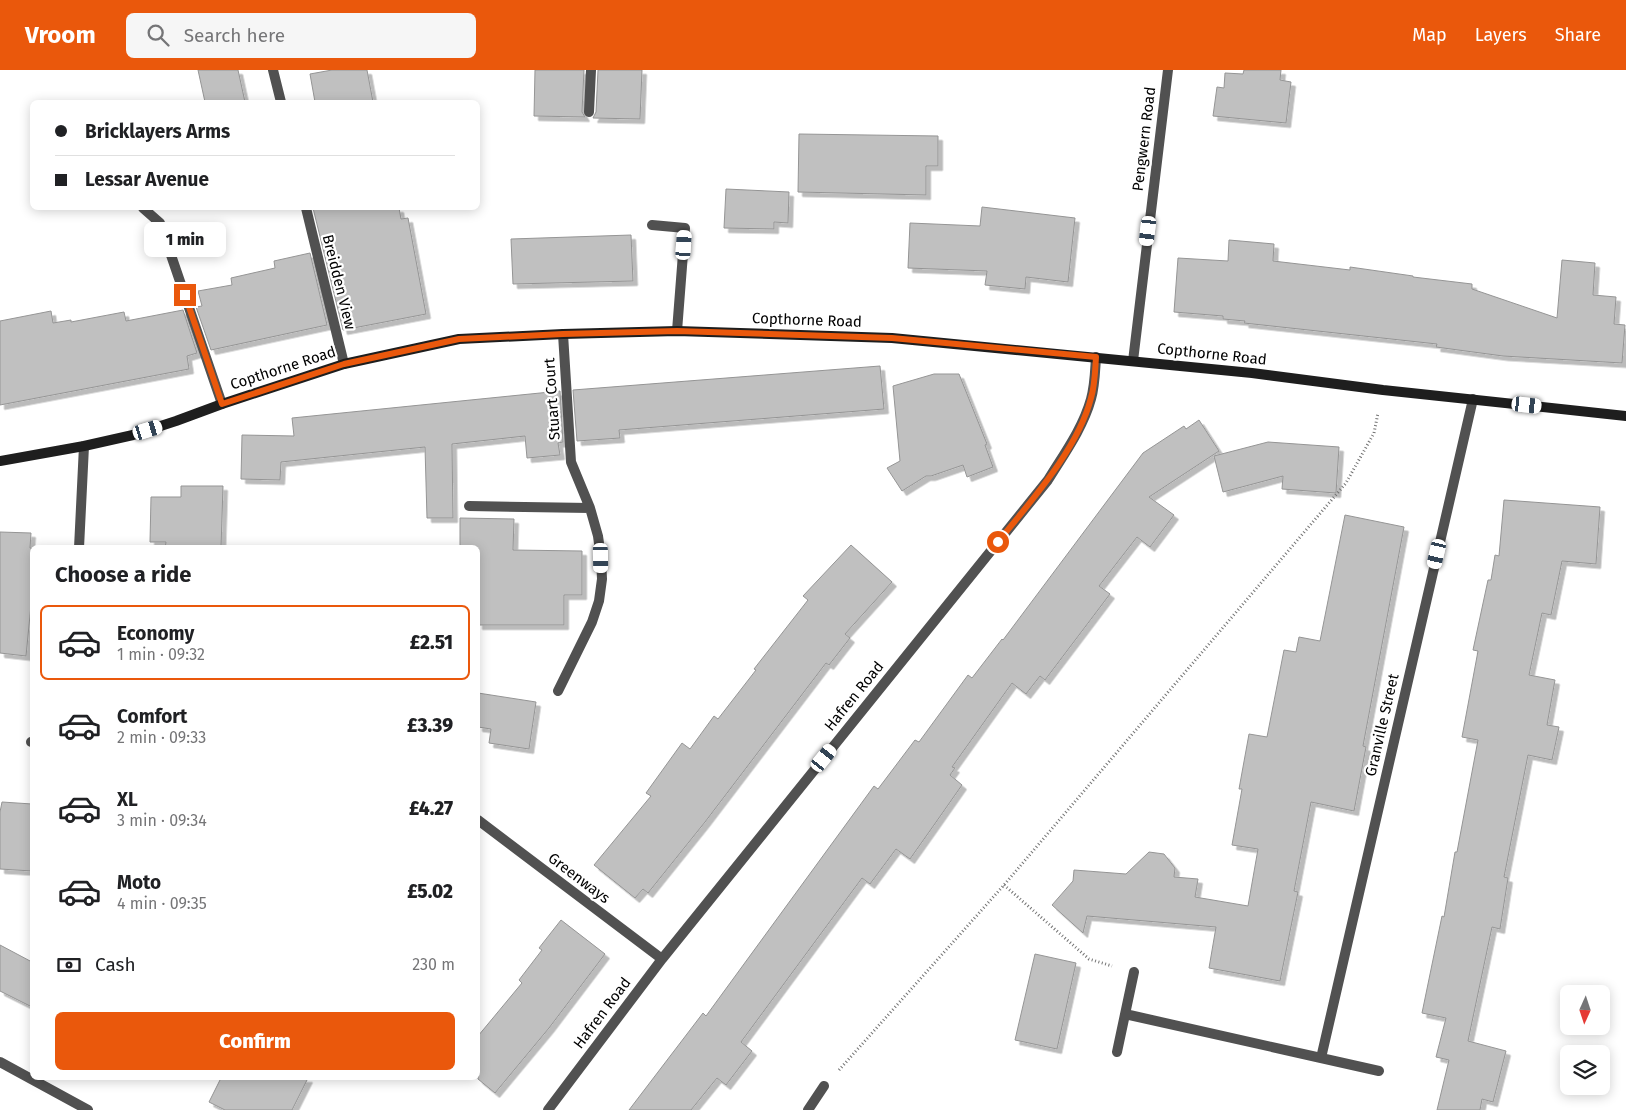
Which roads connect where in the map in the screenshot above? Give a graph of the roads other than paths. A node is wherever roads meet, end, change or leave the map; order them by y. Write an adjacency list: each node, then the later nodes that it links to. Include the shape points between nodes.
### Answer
1 (273, 70): 4 (street)
2 (591, 70): 5 (street)
3 (1168, 70): 12 (street, Pengwern Road)
4 (280, 100)
5 (589, 112)
6 (145, 210): 15 (street, via 160,223)
7 (306, 210): 13 (street, Breidden View)
8 (652, 225): 9 (street, via 685,228)
9 (677, 331): 10 (main road, Copthorne Road); 11 (main road, Copthorne Road, via 892,338)
10 (563, 334): 13 (main road, Copthorne Road, via 459,339); 20 (street, Stuart Court, via 571,462)
11 (1096, 357): 12 (main road, Copthorne Road); 24 (street, Hafren Road, via 1091,399 1077,434 1048,480)
12 (1133, 361): 14 (main road, Copthorne Road)
13 (344, 364): 15 (main road, Copthorne Road)
14 (1473, 399): 16 (main road, Copthorne Road); 28 (street, Granville Street)
15 (222, 404): 17 (main road, Copthorne Road, via 133,435)
16 (1626, 416)
17 (84, 446): 18 (main road, Copthorne Road); 21 (street)
18 (0, 461)
19 (470, 506): 20 (street)
20 (590, 508): 22 (street, Stuart Court, via 601,558 599,601)
21 (79, 545)
22 (558, 691)
23 (480, 822): 24 (street, Greenways)
24 (662, 959): 35 (street, Hafren Road)
25 (1134, 972): 26 (street)
26 (1125, 1014): 27 (street); 28 (street)
27 (1117, 1052)
28 (1321, 1058): 30 (street)
29 (0, 1062): 31 (street)
30 (1379, 1071)
31 (30, 1078)
32 (33, 1080): 34 (street)
33 (824, 1086): 36 (street)
34 (88, 1110)
35 (548, 1110)
36 (808, 1110)

